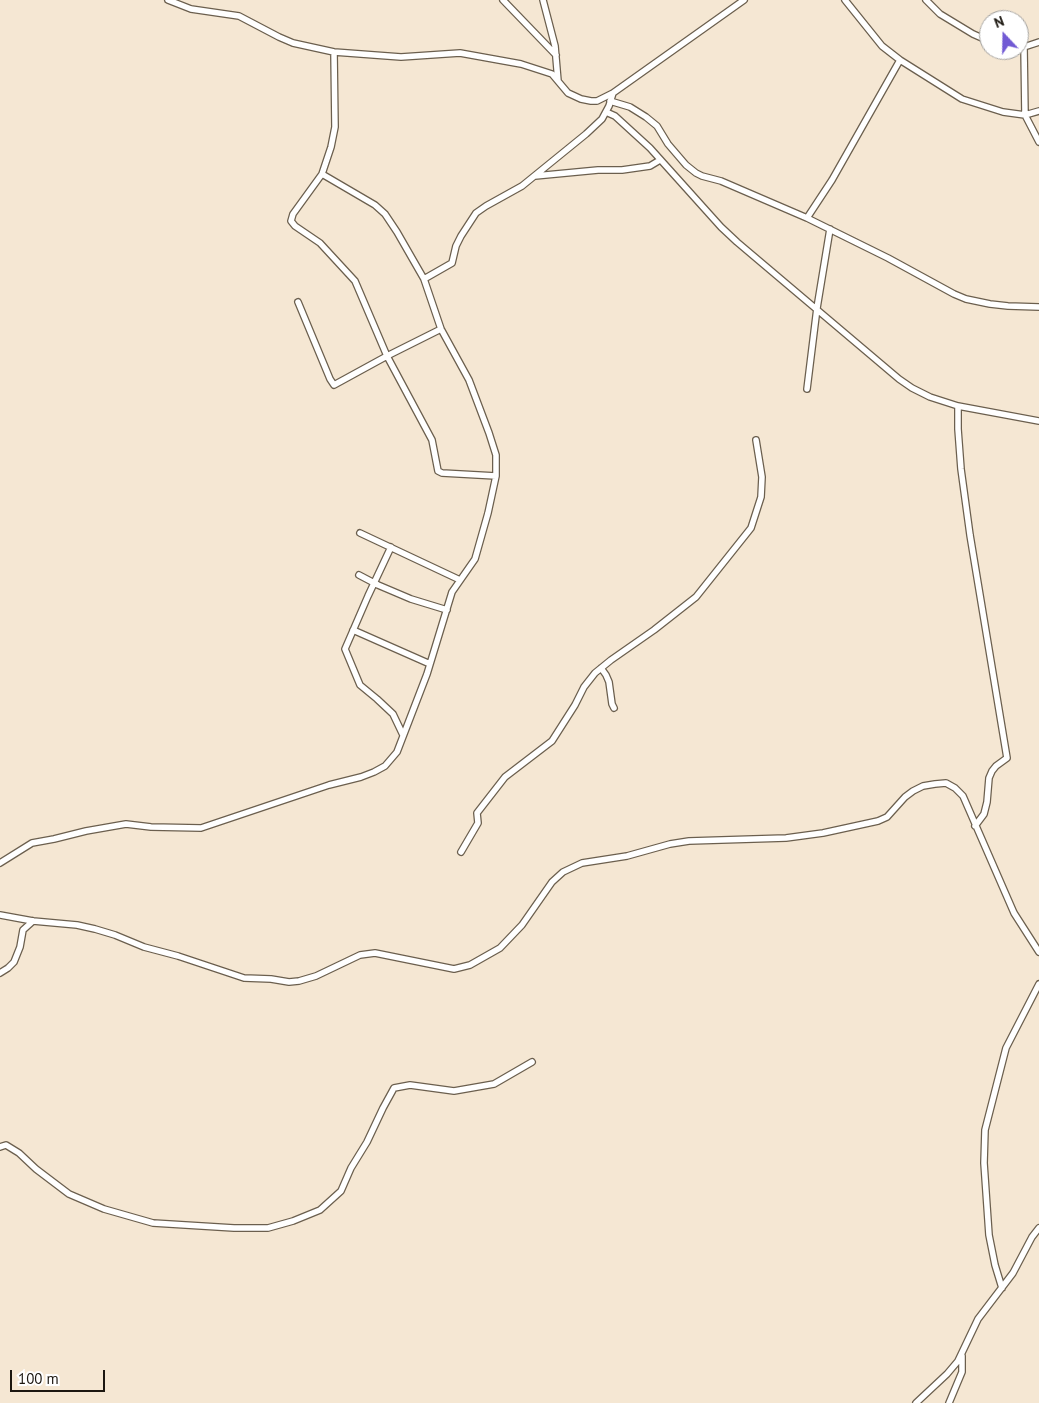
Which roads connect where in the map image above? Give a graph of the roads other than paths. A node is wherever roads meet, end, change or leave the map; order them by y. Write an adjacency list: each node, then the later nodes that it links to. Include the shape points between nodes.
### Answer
1 (168, 0): 8 (street, via 191,9 238,16 286,40)
2 (503, 0): 9 (street)
3 (543, 0): 9 (street)
4 (744, 0): 13 (street)
5 (845, 0): 10 (street, via 882,46)
6 (926, 0): 7 (street, via 940,14)
7 (979, 37)
8 (334, 52): 12 (street, via 401,57 474,54 546,71); 20 (street, via 335,127)
9 (556, 55): 12 (street)
10 (900, 60): 17 (street, via 962,99 1003,112); 22 (street)
11 (1022, 60): 17 (street)
12 (558, 82): 13 (street, via 572,96 591,101)
13 (613, 92): 14 (street)
14 (610, 101): 16 (street); 22 (street, via 630,107 657,126 668,144 696,173)
15 (1039, 110): 17 (street)
16 (606, 112): 19 (street, via 626,124); 21 (street, via 586,134)
17 (1025, 114): 18 (street)
18 (1039, 142)
19 (660, 160): 21 (street, via 650,166 622,170); 27 (street, via 721,227)
20 (322, 174): 24 (street, via 375,205 384,214); 29 (street, via 291,221 320,243 355,281)
21 (534, 176): 24 (street, via 476,213 456,246 452,263)
22 (807, 218): 23 (street)
23 (830, 229): 26 (street, via 966,299); 27 (street)
24 (424, 279): 28 (street)
25 (298, 302): 29 (street, via 334,385)
26 (1039, 307)
27 (817, 308): 30 (street); 31 (street, via 899,379 930,397)
28 (441, 329): 29 (street); 34 (street, via 469,380 489,432 496,455)
29 (387, 356): 34 (street, via 432,440 438,471)
30 (807, 389)
31 (958, 406): 32 (street); 46 (street, via 961,469 1007,758 992,771 984,814)
32 (1039, 421)
33 (756, 440): 43 (street, via 762,476 761,497 751,528 696,597)
34 (496, 476): 38 (street, via 476,558)
35 (360, 533): 36 (street)
36 (391, 547): 38 (street); 39 (street)
37 (359, 575): 39 (street)
38 (460, 580): 40 (street, via 452,592)
39 (374, 583): 40 (street); 41 (street)
40 (447, 610): 42 (street)
41 (353, 630): 42 (street); 45 (street, via 345,649 360,685 393,714)
42 (430, 664): 45 (street)
43 (601, 668): 44 (street, via 609,682); 47 (street, via 584,687 552,741 506,777 492,793 478,813 478,823)
44 (614, 708)
45 (404, 735): 48 (street, via 386,766 374,772 201,828 126,824 32,843)
46 (975, 826): 50 (street, via 963,796 946,783 934,784 913,791 887,817 864,824 786,838 689,841 582,863 552,882 522,925 500,948 470,966 454,969 375,953 360,955 300,981 244,978 95,929); 51 (street, via 1014,913)
47 (461, 852)
48 (0, 863)
49 (0, 915): 50 (street)
50 (33, 921): 52 (street, via 23,930 14,962)
51 (1039, 952)
52 (0, 973)
53 (1039, 984): 57 (street, via 1006,1048 985,1130 989,1235)
54 (532, 1062): 55 (street, via 494,1084 454,1091 410,1084 394,1088 341,1191 320,1210 268,1228 153,1223 104,1209 69,1194 19,1153 6,1145)
55 (0, 1147)
56 (1039, 1228): 57 (street)
57 (1002, 1288): 58 (street, via 978,1319)
58 (962, 1354): 59 (street, via 947,1374); 60 (street, via 962,1372)
59 (916, 1403)
60 (950, 1403)

